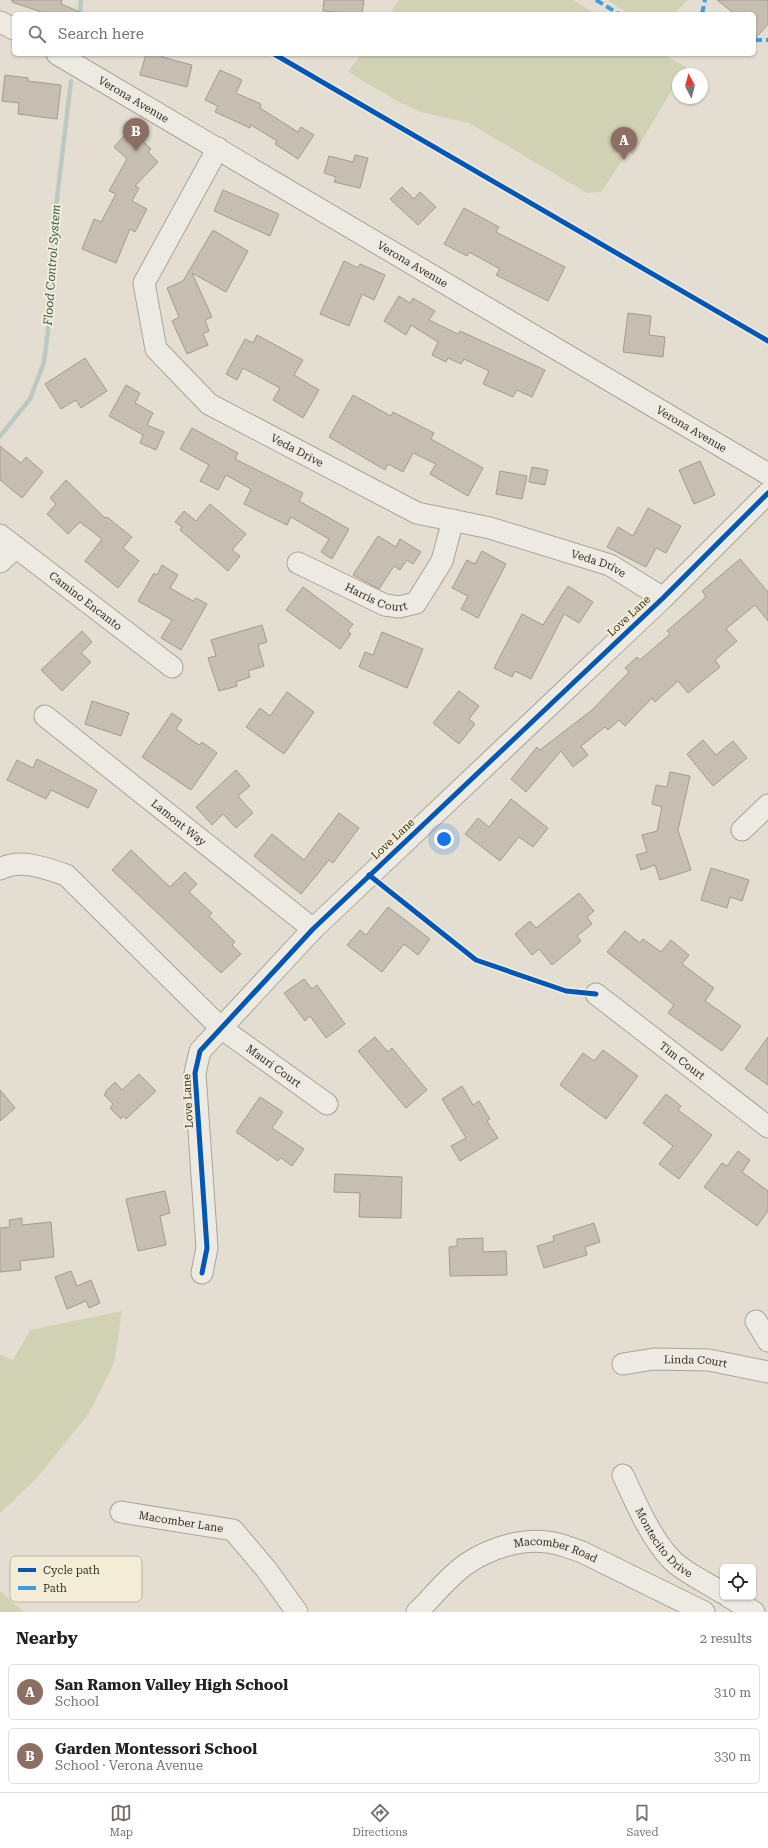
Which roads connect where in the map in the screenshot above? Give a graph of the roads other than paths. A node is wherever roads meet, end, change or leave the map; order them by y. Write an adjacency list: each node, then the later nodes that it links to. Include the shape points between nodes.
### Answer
1 (0, 22): 2 (street)
2 (12, 27)
3 (60, 56): 4 (street, Verona Avenue)
4 (218, 148): 5 (street, Verona Avenue); 7 (street, Veda Drive, via 144,284 156,349 209,404 417,513)
5 (768, 474)
6 (768, 493): 11 (street, Love Lane)
7 (453, 520): 10 (street, Harris Court, via 442,561 416,603 399,607 385,606); 11 (street, Veda Drive, via 490,528 610,565)
8 (8, 541): 9 (street); 12 (street, Camino Encanto)
9 (0, 562)
10 (298, 563)
11 (662, 598): 17 (street, Love Lane)
12 (172, 667)
13 (45, 716): 17 (street, Lamont Way)
14 (768, 805): 15 (street)
15 (742, 830)
16 (0, 869): 19 (street, via 7,865 38,865 66,875)
17 (313, 929): 19 (street, Love Lane)
18 (596, 994): 21 (street, Tim Court)
19 (221, 1028): 20 (street, Mauri Court); 22 (street, Love Lane, via 200,1051 195,1073 207,1248)
20 (327, 1104)
21 (768, 1127)
22 (202, 1273)
23 (756, 1321): 24 (street)
24 (768, 1341)
25 (623, 1364): 26 (street, Linda Court, via 654,1359 709,1360)
26 (768, 1372)
27 (623, 1475): 29 (street, Montecito Drive, via 638,1508 672,1561)
28 (121, 1512): 31 (street, Macomber Lane, via 233,1530 266,1569)
29 (720, 1591)
30 (734, 1600): 34 (street)
31 (297, 1612)
32 (417, 1612): 33 (street, Macomber Road, via 468,1563 499,1548 531,1541 563,1545 582,1552)
33 (704, 1612)
34 (754, 1612)

